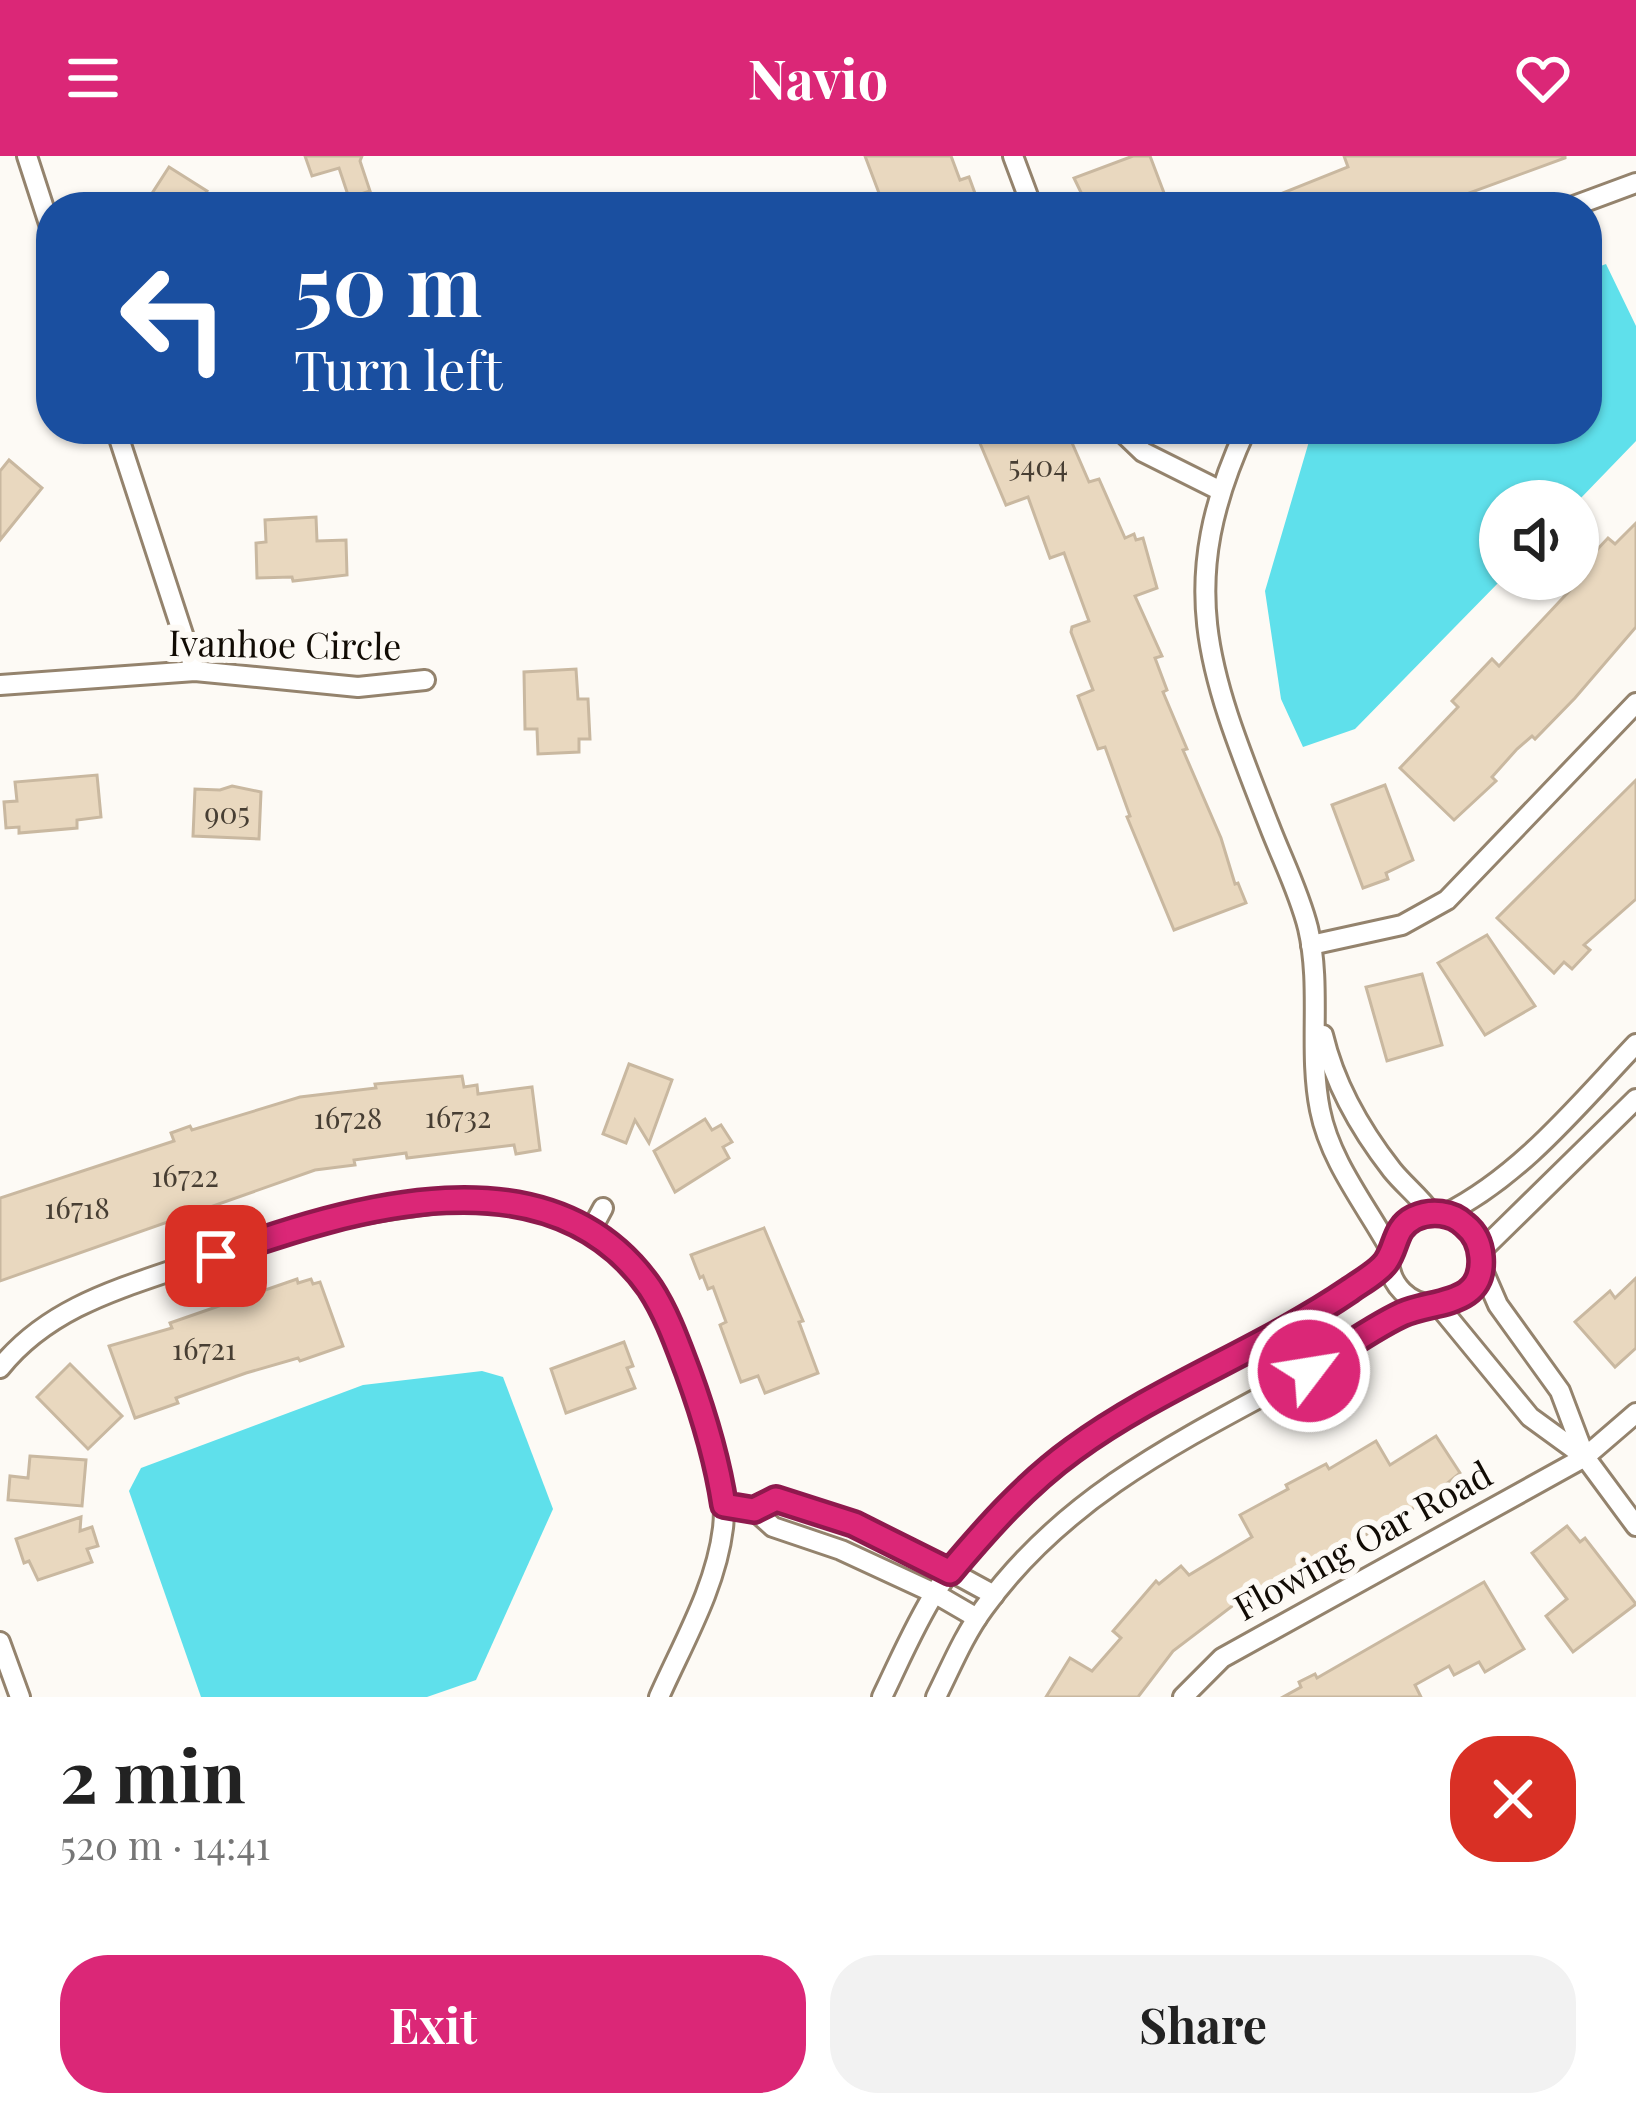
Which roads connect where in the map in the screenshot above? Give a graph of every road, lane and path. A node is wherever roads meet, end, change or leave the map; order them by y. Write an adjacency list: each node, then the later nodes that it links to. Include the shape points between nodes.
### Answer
1 (27, 156): 4 (street)
2 (1013, 156): 5 (street)
3 (1636, 183): 6 (street)
4 (39, 192)
5 (1026, 192)
6 (1602, 196)
7 (121, 444): 11 (street)
8 (1135, 444): 10 (street)
9 (1239, 444): 10 (street)
10 (1219, 490): 15 (street, via 1205,575 1209,647)
11 (195, 671): 12 (street, Ivanhoe Circle, via 358,687); 13 (street, Ivanhoe Circle)
12 (425, 680)
13 (0, 686)
14 (1636, 703): 15 (street, via 1447,900 1402,925)
15 (1311, 945): 16 (street)
16 (1316, 1007): 20 (street, via 1353,1114 1393,1172); 22 (street, via 1324,1128)
17 (1636, 1044): 20 (street, via 1539,1145 1478,1197)
18 (1636, 1099): 23 (street)
19 (603, 1208): 21 (street)
20 (1438, 1213): 22 (street, via 1405,1224); 23 (street, via 1468,1227)
21 (590, 1232): 25 (street, via 497,1200 334,1217 69,1309); 28 (street, via 631,1267 662,1310 709,1429)
22 (1389, 1254): 24 (street, via 1404,1293); 31 (street, via 1306,1317 1071,1451)
23 (1481, 1259): 24 (street, via 1471,1289); 27 (street, via 1498,1305 1560,1391)
24 (1432, 1305): 27 (street, via 1530,1417); 33 (street, via 1395,1318 1128,1471 1065,1519)
25 (0, 1368)
26 (1636, 1413): 27 (street, Flowing Oar Road)
27 (1585, 1457): 30 (street); 40 (street, Flowing Oar Road, via 1262,1633)
28 (724, 1505): 29 (street); 37 (street, via 710,1585)
29 (754, 1510): 31 (street, via 776,1499 814,1508); 32 (street, via 773,1527)
30 (1636, 1526)
31 (950, 1572): 32 (street); 33 (street)
32 (934, 1593): 34 (street); 38 (street)
33 (994, 1595): 34 (street)
34 (977, 1618): 39 (street)
35 (0, 1642): 36 (street)
36 (20, 1697)
37 (659, 1697)
38 (883, 1697)
39 (936, 1697)
40 (1183, 1697)

